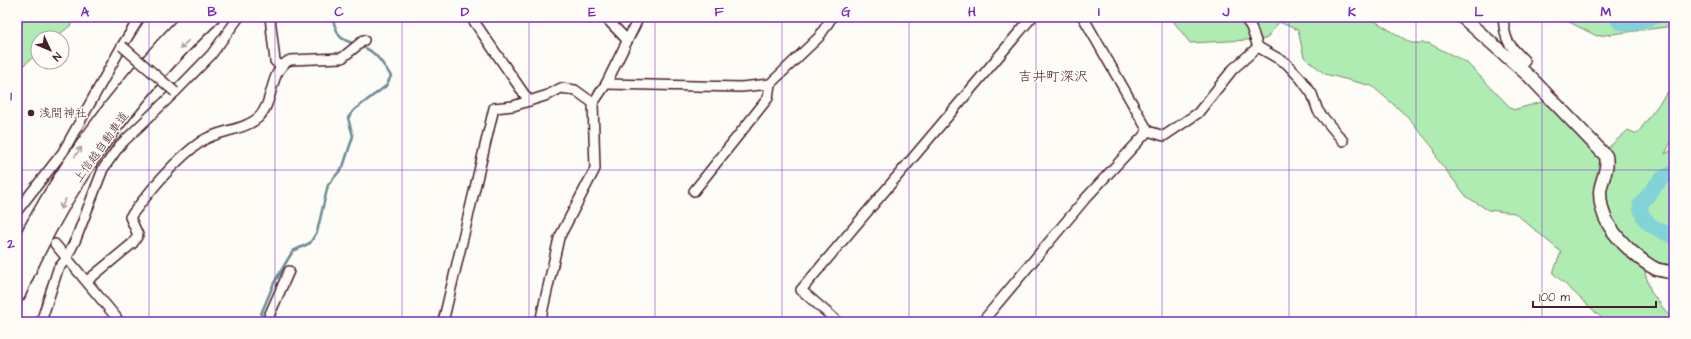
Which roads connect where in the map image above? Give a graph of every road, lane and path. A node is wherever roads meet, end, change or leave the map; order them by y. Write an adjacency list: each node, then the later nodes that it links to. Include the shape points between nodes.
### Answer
1 (140, 17): 17 (street)
2 (191, 17): 31 (highway, 上信越自動車道, one-way to 2, via 57,184 98,124 148,62)
3 (211, 17): 36 (highway, 上信越自動車道, one-way to 36, via 134,101 88,164 51,224)
4 (239, 17): 23 (street, via 211,54)
5 (270, 17): 19 (street, via 275,61)
6 (471, 17): 24 (street)
7 (605, 17): 16 (street)
8 (639, 17): 16 (street)
9 (832, 17): 22 (street, via 819,37)
10 (1032, 17): 42 (street, via 801,290)
11 (1083, 17): 26 (street)
12 (1244, 17): 18 (street, via 1251,27)
13 (1462, 17): 20 (street)
14 (1503, 17): 20 (street, via 1505,38 1525,61)
15 (364, 40): 19 (street, via 342,58 290,60)
16 (627, 40): 21 (street)
17 (122, 46): 23 (street, bridge); 29 (street, via 63,152)
18 (1258, 47): 26 (street, via 1233,69 1198,113 1164,136); 27 (street, via 1286,63 1301,79 1312,94 1318,111)
19 (281, 67): 35 (street, via 265,109 258,118 202,141 166,172 130,217 138,235 133,243)
20 (1519, 68): 34 (street, via 1606,156 1608,163 1600,191 1602,211 1608,227 1642,261 1657,269)
21 (606, 84): 22 (street, via 741,87); 25 (street)
22 (770, 84): 28 (street, via 768,98)
23 (175, 92): 32 (street, via 120,145 103,169)
24 (529, 101): 25 (street, via 561,88 575,90); 40 (street, via 494,108)
25 (593, 103): 41 (street, via 595,169 559,238)
26 (1148, 131): 43 (street, via 1085,199)
27 (1343, 141)
28 (694, 191)
29 (17, 211)
30 (55, 244): 32 (street)
31 (17, 259)
32 (66, 259): 35 (street); 37 (street, via 58,269)
33 (289, 271): 39 (street, via 269,316)
34 (1674, 273)
35 (87, 281): 38 (street)
36 (17, 294)
37 (41, 322)
38 (119, 322)
39 (270, 322)
40 (443, 322)
41 (540, 322)
42 (838, 322)
43 (982, 322)

